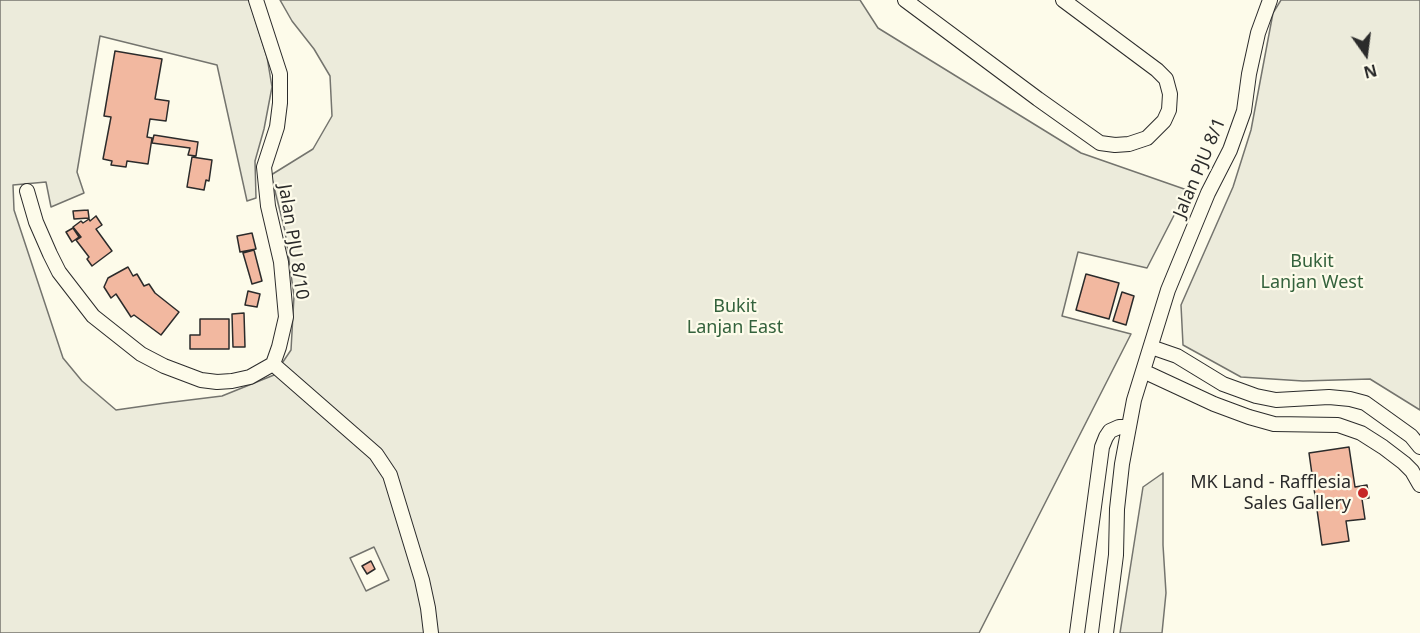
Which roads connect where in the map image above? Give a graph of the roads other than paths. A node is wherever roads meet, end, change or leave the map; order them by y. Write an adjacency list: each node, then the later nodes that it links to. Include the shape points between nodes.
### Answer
1 (256, 0): 7 (street, Jalan PJU 8/10, via 280,74 277,127 264,167 281,262 285,317)
2 (905, 0): 3 (street, via 1100,143 1130,144 1147,138 1169,110 1166,79)
3 (1063, 0)
4 (1269, 0): 6 (street, Jalan PJU 8/1, via 1258,33 1244,111 1168,290)
5 (27, 191): 7 (street, via 36,222 59,272 93,316 141,354 201,380 217,382 250,377)
6 (1151, 347): 8 (street, Jalan PJU 8/1); 10 (street, via 1177,356 1222,384 1256,396 1276,400 1329,397 1365,403)
7 (273, 364): 12 (street, via 376,454 390,475 420,573)
8 (1143, 371): 9 (street, Jalan PJU 8/1); 11 (street, via 1249,417 1274,424 1338,425 1361,434 1404,463)
9 (1129, 427): 13 (street, via 1119,426 1110,431 1102,447); 14 (street, Jalan PJU 8/1)
10 (1420, 447)
11 (1420, 485)
12 (431, 633)
13 (1077, 633)
14 (1106, 633)

